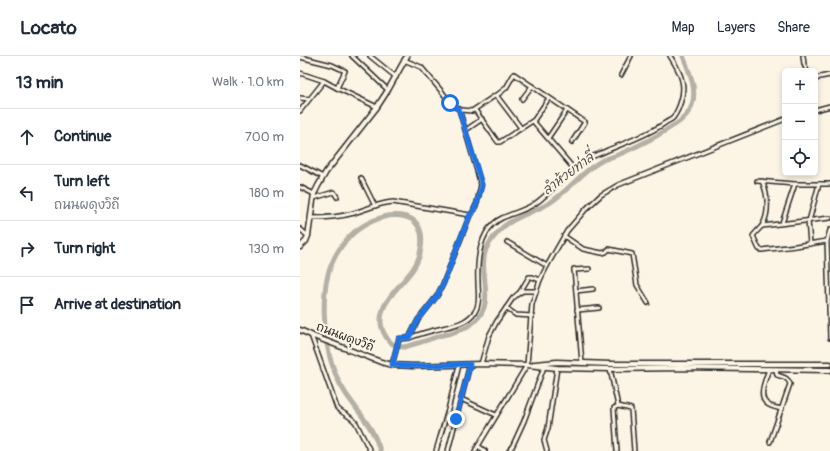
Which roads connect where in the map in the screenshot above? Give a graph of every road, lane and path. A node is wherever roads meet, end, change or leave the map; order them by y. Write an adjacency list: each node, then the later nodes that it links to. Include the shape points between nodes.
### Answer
1 (352, 56): 18 (street)
2 (370, 56): 13 (street)
3 (407, 56): 8 (main road)
4 (631, 56): 11 (street)
5 (670, 56): 39 (street, via 678,70 683,93 672,118 657,129 589,158)
6 (803, 56): 9 (street)
7 (300, 57): 17 (street, via 345,71)
8 (404, 60): 13 (main road); 26 (street, via 421,67 452,106)
9 (806, 68)
10 (300, 74): 15 (street)
11 (621, 75)
12 (830, 75): 14 (street)
13 (396, 77): 18 (main road)
14 (818, 78)
15 (324, 80): 17 (street); 22 (street)
16 (532, 86): 19 (street, via 514,74 506,88); 21 (street); 23 (street)
17 (337, 88): 25 (street)
18 (388, 90): 25 (main road)
19 (496, 96): 28 (street); 34 (street)
20 (300, 98): 22 (street)
21 (549, 98): 29 (street); 33 (street)
22 (309, 99): 30 (street)
23 (522, 100)
24 (830, 106): 27 (street)
25 (377, 107): 40 (main road)
26 (459, 109): 28 (street); 35 (street)
27 (818, 109)
28 (475, 110): 31 (street)
29 (567, 110): 36 (street); 37 (street, via 585,122)
30 (300, 112)
31 (482, 119): 34 (street, via 498,142); 35 (street)
32 (782, 120): 60 (street, via 610,189 586,209)
33 (533, 121): 34 (street); 36 (street)
34 (521, 128)
35 (466, 130): 51 (street, via 482,185 477,203)
36 (548, 138): 39 (street)
37 (572, 142)
38 (300, 165): 40 (street)
39 (574, 169): 81 (street, via 535,204 500,218 487,232 479,257 479,298 474,314 454,325)
40 (323, 177): 48 (main road)
41 (361, 178): 50 (street)
42 (757, 181): 43 (street)
43 (762, 181): 44 (street); 56 (street, via 768,208)
44 (795, 184): 45 (street); 55 (street)
45 (819, 184): 46 (street); 54 (street)
46 (830, 184)
47 (300, 187): 48 (street)
48 (314, 196): 49 (street, via 334,192); 52 (main road)
49 (337, 197)
50 (376, 206): 51 (street, via 393,202); 52 (street, via 341,216)
51 (470, 214): 81 (street, via 443,284)
52 (310, 218): 59 (main road)
53 (830, 218): 54 (street)
54 (808, 221): 55 (street); 63 (street)
55 (782, 223): 56 (street)
56 (762, 226): 63 (street, via 753,236 761,250)
57 (300, 229): 59 (street)
58 (830, 230): 61 (street)
59 (308, 236): 64 (main road)
60 (564, 236): 65 (street); 72 (street, via 583,249 602,253 609,249 632,254 637,285)
61 (827, 240): 63 (street); 73 (street)
62 (507, 242): 65 (street)
63 (810, 244)
64 (300, 247)
65 (547, 266): 67 (street)
66 (590, 269): 70 (street, via 574,270)
67 (540, 280): 69 (street); 71 (street, via 529,277)
68 (593, 289): 70 (street)
69 (536, 291): 71 (street); 77 (street)
70 (576, 291): 76 (street)
71 (519, 292): 74 (street)
72 (648, 303)
73 (830, 304): 78 (street)
74 (506, 308): 77 (street, via 516,315); 86 (street, via 489,336)
75 (599, 308): 76 (street)
76 (577, 310): 84 (street)
77 (532, 316): 89 (street)
78 (830, 324): 82 (street)
79 (300, 330): 80 (main road, ถนนผดุงวิถี)
80 (312, 336): 83 (main road, ถนนผดุงวิถี); 102 (street, via 337,408 353,419)
81 (409, 338): 83 (street, via 399,338)
82 (830, 338)
83 (392, 363): 88 (main road, ถนนผดุงวิถี, via 414,366)
84 (582, 363): 87 (main road); 89 (main road)
85 (470, 364): 86 (main road, ถนนผดุงวิถี); 88 (main road, ถนนผดุงวิถี); 96 (street)
86 (482, 364): 89 (main road, ถนนผดุงวิถี)
87 (830, 364)
88 (458, 365): 103 (street)
89 (527, 365): 90 (main road); 99 (street)
90 (544, 367): 91 (main road); 107 (street, via 524,421)
91 (557, 368): 92 (main road); 108 (street, via 544,440)
92 (610, 369): 93 (main road); 97 (street)
93 (769, 369): 94 (main road); 98 (street, via 763,397 766,404)
94 (776, 369): 95 (main road); 98 (street, via 777,374 789,382)
95 (830, 370)
96 (461, 399): 99 (street); 104 (street)
97 (618, 406): 109 (street, via 614,408); 110 (street, via 631,409)
98 (782, 409): 100 (street)
99 (496, 415): 101 (street)
100 (770, 442)
101 (478, 446): 105 (street); 106 (street)
102 (370, 451)
103 (436, 451)
104 (448, 451)
105 (475, 451)
106 (485, 451)
107 (509, 451)
108 (547, 451)
109 (617, 451)
110 (634, 451)

